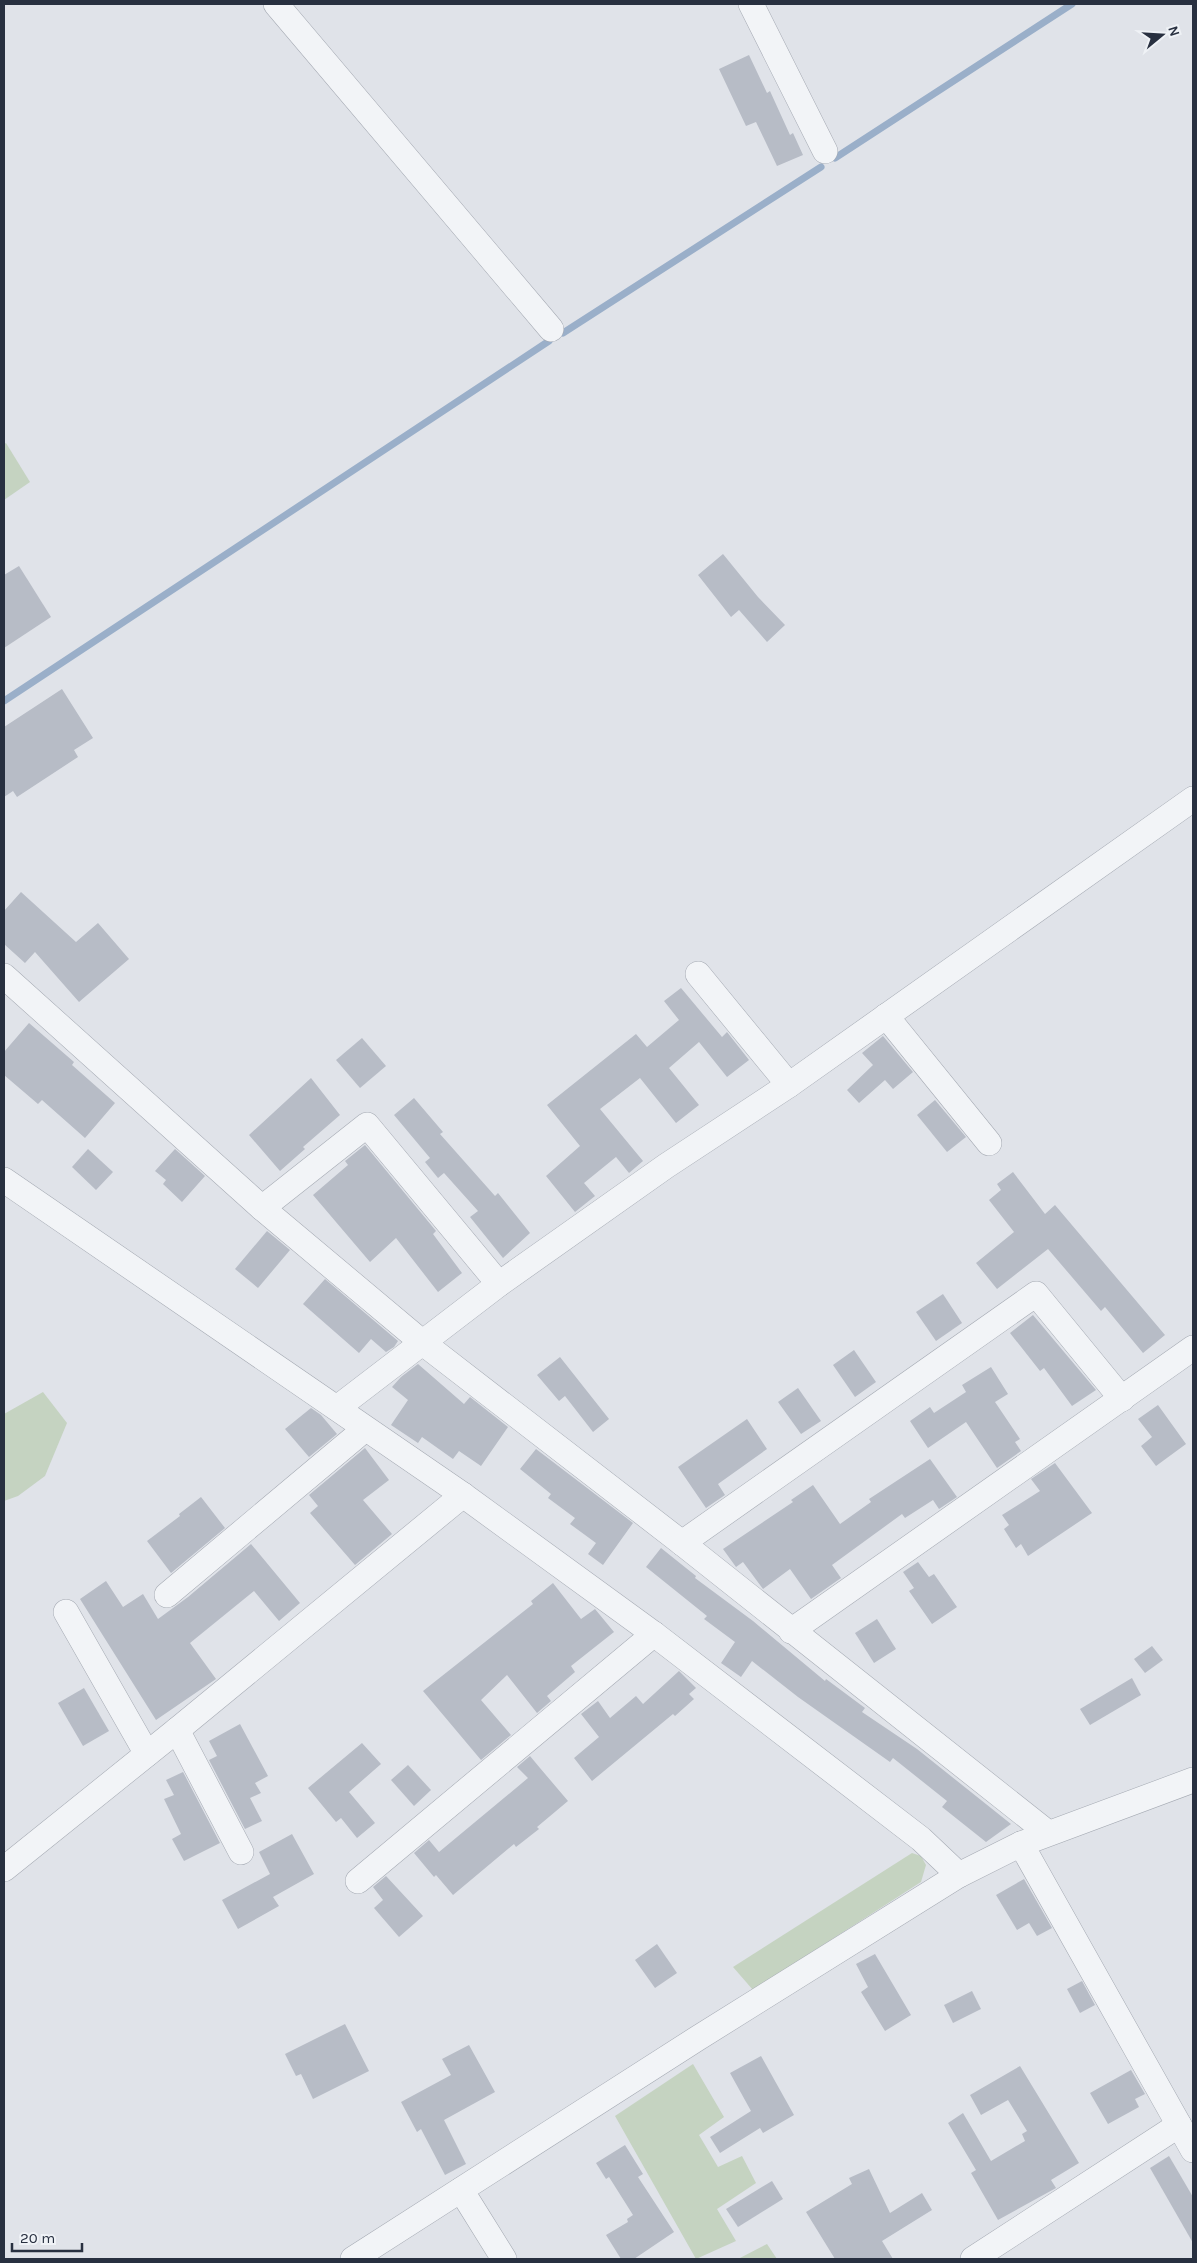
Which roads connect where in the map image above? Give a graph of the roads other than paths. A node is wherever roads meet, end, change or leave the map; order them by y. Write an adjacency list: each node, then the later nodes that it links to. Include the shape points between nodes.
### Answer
1 (276, 4): 4 (street)
2 (751, 4): 3 (street)
3 (825, 151)
4 (550, 329)
5 (1193, 799): 8 (street)
6 (698, 974): 9 (street)
7 (4, 976): 12 (street)
8 (886, 1016): 9 (street); 10 (street)
9 (789, 1085): 13 (street, via 666,1166)
10 (989, 1143)
11 (4, 1180): 17 (street)
12 (262, 1208): 13 (street, via 367,1125); 14 (street)
13 (499, 1284): 14 (street)
14 (423, 1343): 17 (street); 20 (street)
15 (1193, 1348): 16 (street)
16 (1122, 1399): 20 (street, via 1036,1294); 23 (street)
17 (337, 1408): 18 (street)
18 (365, 1429): 19 (street); 21 (street)
19 (463, 1495): 24 (street); 25 (street)
20 (682, 1543): 23 (street)
21 (167, 1594)
22 (66, 1612): 26 (street)
23 (791, 1631): 28 (street)
24 (654, 1634): 32 (street, via 921,1839); 33 (street)
25 (177, 1730): 26 (street); 30 (street)
26 (147, 1754): 31 (street)
27 (1193, 1780): 28 (street)
28 (1048, 1834): 29 (street)
29 (1021, 1844): 32 (street); 34 (street)
30 (241, 1852)
31 (4, 1869)
32 (959, 1875): 36 (street)
33 (358, 1881)
34 (1179, 2126): 35 (street); 39 (street)
35 (1193, 2150)
36 (461, 2190): 37 (street); 38 (street)
37 (353, 2259)
38 (504, 2259)
39 (972, 2259)

